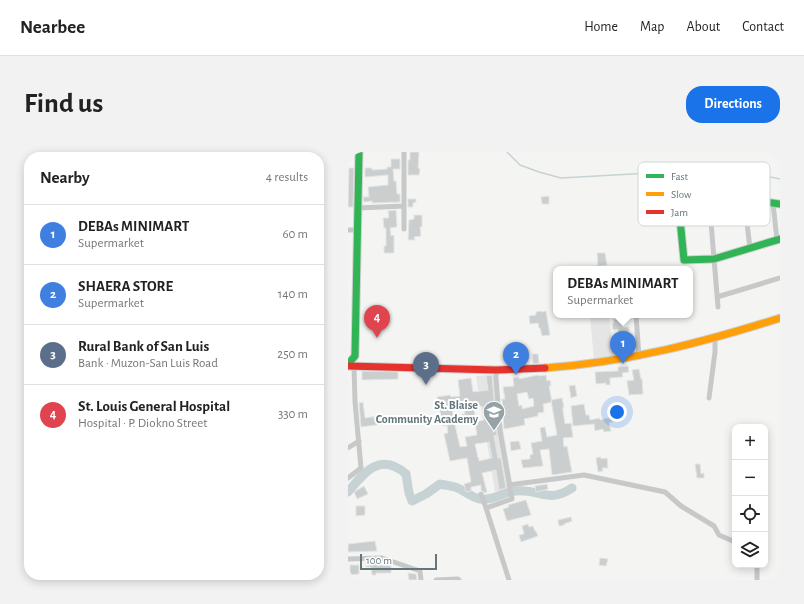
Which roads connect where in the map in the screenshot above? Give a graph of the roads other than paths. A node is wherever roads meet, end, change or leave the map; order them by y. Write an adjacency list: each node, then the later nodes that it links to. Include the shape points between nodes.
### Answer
1 (359, 152): 5 (main road)
2 (404, 152): 4 (street)
3 (777, 204): 12 (street)
4 (404, 206): 5 (street); 9 (street)
5 (358, 208): 11 (main road)
6 (681, 226): 14 (main road, via 684,260)
7 (711, 226): 14 (street)
8 (747, 226): 13 (street)
9 (404, 229)
10 (348, 230): 11 (street)
11 (358, 230): 21 (main road)
12 (778, 239): 13 (main road)
13 (750, 248): 14 (main road)
14 (714, 259): 16 (street)
15 (780, 278): 16 (street)
16 (717, 297): 17 (street)
17 (718, 307)
18 (636, 318): 22 (street)
19 (780, 318): 20 (main road)
20 (715, 339): 22 (main road); 26 (street)
21 (355, 356): 23 (main road); 24 (main road)
22 (639, 357): 25 (main road, via 561,367)
23 (350, 365): 24 (main road); 27 (street)
24 (362, 366): 25 (main road)
25 (496, 370): 30 (street, via 500,431)
26 (709, 398)
27 (359, 441): 28 (street); 29 (street, via 361,468)
28 (348, 448)
29 (348, 478)
30 (510, 487): 32 (street, via 510,500); 33 (street, via 584,475 665,492 681,506 714,526 720,535)
31 (481, 494): 32 (street)
32 (486, 508): 39 (street)
33 (732, 541)
34 (348, 559): 36 (street, via 382,558 420,571)
35 (757, 568): 40 (street)
36 (421, 580)
37 (436, 580): 38 (street)
38 (459, 580)
39 (509, 580)
40 (757, 580)

